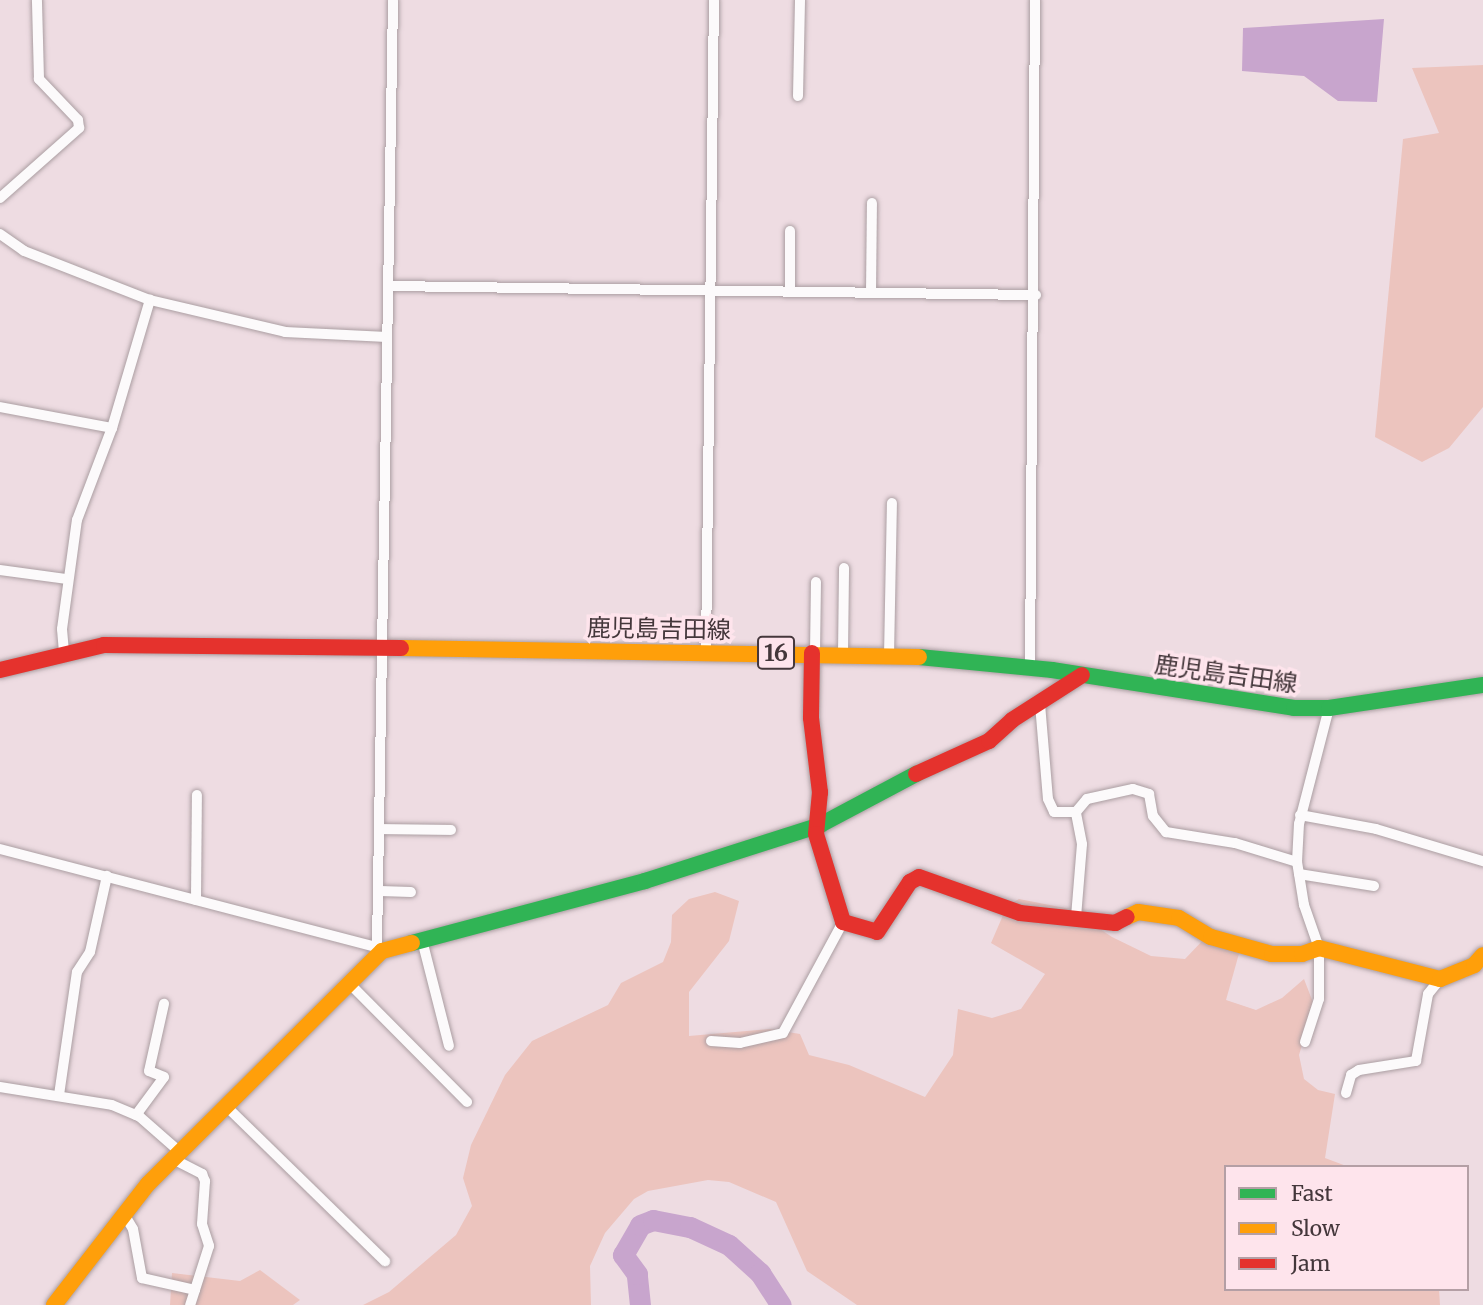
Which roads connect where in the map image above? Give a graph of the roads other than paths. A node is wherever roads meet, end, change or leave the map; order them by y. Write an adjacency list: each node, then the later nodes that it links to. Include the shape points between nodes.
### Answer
1 (37, 0): 7 (street, via 39,79 78,120 79,128)
2 (393, 0): 11 (street)
3 (714, 0): 12 (street)
4 (800, 0): 6 (street)
5 (1035, 0): 15 (street)
6 (798, 96)
7 (0, 198)
8 (872, 202): 14 (street)
9 (790, 231): 13 (street)
10 (1, 237): 16 (street, via 24,251)
11 (389, 286): 12 (street); 17 (street)
12 (710, 291): 13 (street); 27 (street)
13 (790, 292): 14 (street)
14 (871, 293): 15 (street)
15 (1036, 295): 31 (street)
16 (150, 300): 17 (street, via 285,332); 19 (street)
17 (387, 337): 25 (street)
18 (0, 407): 19 (street)
19 (112, 428): 23 (street, via 78,520)
20 (892, 503): 30 (street)
21 (844, 568): 29 (street)
22 (0, 570): 23 (street)
23 (67, 579): 26 (street)
24 (816, 582): 28 (street)
25 (384, 648): 26 (street, 鹿児島吉田線 / 16, via 132,643); 27 (street, 鹿児島吉田線 / 16); 41 (street)
26 (64, 652): 32 (street, 鹿児島吉田線 / 16)
27 (706, 652): 28 (street, 鹿児島吉田線 / 16)
28 (814, 653): 29 (street, 鹿児島吉田線 / 16); 40 (street, via 811,718)
29 (843, 654): 30 (street, 鹿児島吉田線 / 16)
30 (889, 656): 31 (street, 鹿児島吉田線 / 16)
31 (1030, 667): 33 (street, 鹿児島吉田線 / 16)
32 (0, 670)
33 (1082, 675): 35 (street); 36 (street, 鹿児島吉田線 / 16, via 1265,705)
34 (1483, 685): 36 (street, 鹿児島吉田線 / 16)
35 (1040, 704): 38 (street, via 1048,799 1054,812); 40 (street, via 989,741 896,783)
36 (1329, 708): 39 (street)
37 (197, 795): 51 (street)
38 (1076, 812): 45 (street, via 1087,799 1133,789 1149,794 1153,816 1167,832 1235,843); 52 (street, via 1083,844)
39 (1300, 815): 44 (street, via 1376,829); 45 (street)
40 (820, 825): 53 (street, via 816,835); 54 (street, via 645,881)
41 (381, 829): 42 (street); 49 (street)
42 (451, 830)
43 (0, 849): 47 (street)
44 (1483, 861)
45 (1297, 862): 46 (street)
46 (1299, 874): 48 (street); 56 (street)
47 (107, 876): 51 (street); 66 (street, via 90,953 77,972)
48 (1374, 886)
49 (380, 891): 50 (street); 55 (street)
50 (411, 892)
51 (196, 900): 55 (street)
52 (1076, 917): 53 (street, via 1020,913 919,877 910,882 877,932); 56 (street, via 1115,923 1138,912 1179,918 1211,937 1272,954)
53 (843, 922): 61 (street, via 783,1033 740,1043)
54 (422, 940): 55 (street); 63 (street)
55 (379, 948): 59 (street)
56 (1319, 948): 58 (street); 62 (street, via 1319,999)
57 (1483, 955): 58 (street, via 1474,965)
58 (1440, 979): 65 (street, via 1428,993 1416,1061 1359,1070 1351,1075)
59 (348, 982): 67 (street); 68 (street)
60 (164, 1004): 69 (street, via 149,1071 164,1077)
61 (711, 1041)
62 (1305, 1042)
63 (449, 1046)
64 (0, 1087): 66 (street)
65 (1346, 1093)
66 (59, 1095): 69 (street, via 112,1104)
67 (467, 1102)
68 (227, 1107): 70 (street); 72 (street)
69 (136, 1115): 70 (street)
70 (176, 1156): 71 (street); 73 (street, via 205,1181 202,1224 209,1246)
71 (124, 1214): 73 (street, via 133,1229 142,1278); 74 (street)
72 (385, 1261)
73 (195, 1290): 75 (street)
74 (54, 1305)
75 (190, 1305)

